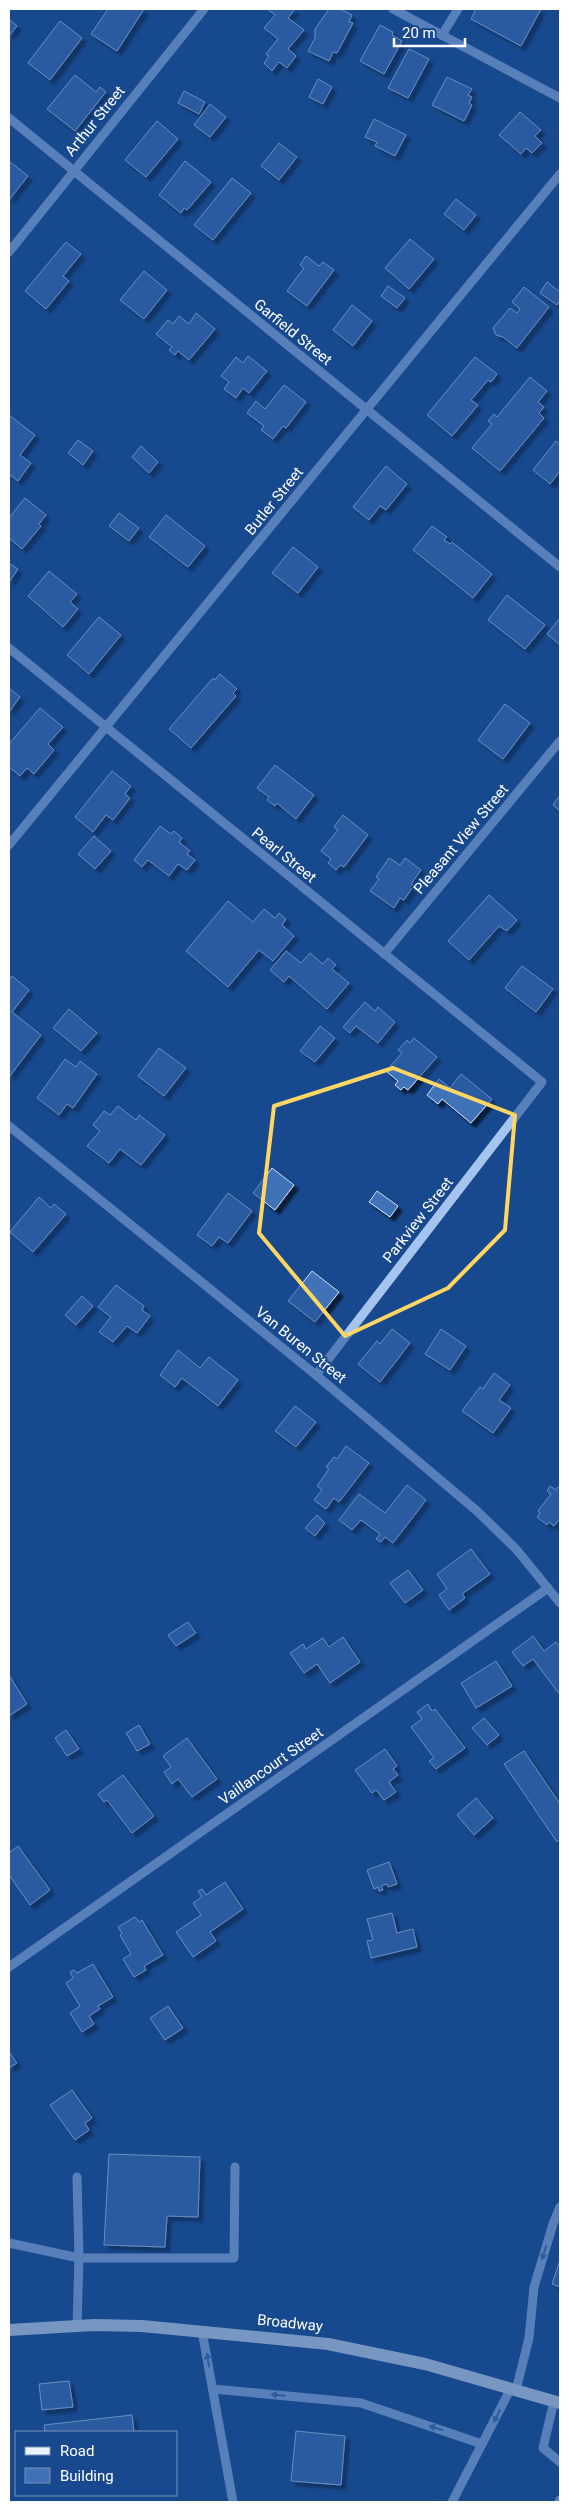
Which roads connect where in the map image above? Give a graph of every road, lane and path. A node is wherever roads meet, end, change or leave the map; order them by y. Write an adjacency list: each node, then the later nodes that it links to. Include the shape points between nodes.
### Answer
1 (204, 9): 7 (street, Arthur Street)
2 (393, 9): 4 (street)
3 (458, 9): 4 (street)
4 (442, 35): 5 (street)
5 (560, 98)
6 (9, 118): 7 (street, Garfield Street)
7 (73, 171): 9 (street, Arthur Street); 10 (street, Garfield Street)
8 (560, 174): 10 (street, Butler Street)
9 (9, 252)
10 (367, 409): 11 (street, Garfield Street); 13 (street, Butler Street)
11 (560, 566)
12 (9, 648): 13 (street, Pearl Street)
13 (106, 727): 15 (street, Butler Street); 16 (street, Pearl Street)
14 (560, 741): 16 (street, Pleasant View Street)
15 (9, 845)
16 (384, 954): 17 (street, Pearl Street)
17 (542, 1082): 19 (street, Parkview Street)
18 (9, 1126): 19 (street, Van Buren Street)
19 (316, 1375): 20 (street, Van Buren Street, via 477,1511 516,1549)
20 (548, 1588): 21 (street, Van Buren Street); 22 (street, Vaillancourt Street)
21 (560, 1603)
22 (9, 1967)
23 (235, 2167): 27 (street, via 234,2258)
24 (77, 2177): 27 (street)
25 (560, 2207): 32 (street, one-way to 32, via 534,2287 529,2338)
26 (9, 2243): 27 (street)
27 (78, 2258): 28 (street)
28 (77, 2326): 29 (main road, Broadway); 30 (main road, Broadway, via 142,2326)
29 (9, 2330)
30 (202, 2331): 31 (street, one-way to 30); 32 (main road, Broadway, via 328,2344 372,2352)
31 (213, 2389): 34 (street, one-way to 31, via 361,2404); 36 (street)
32 (513, 2389): 33 (main road, Broadway); 34 (street, one-way to 34)
33 (557, 2402): 35 (street, via 543,2448)
34 (482, 2444): 37 (street)
35 (560, 2462)
36 (233, 2502)
37 (452, 2502)

